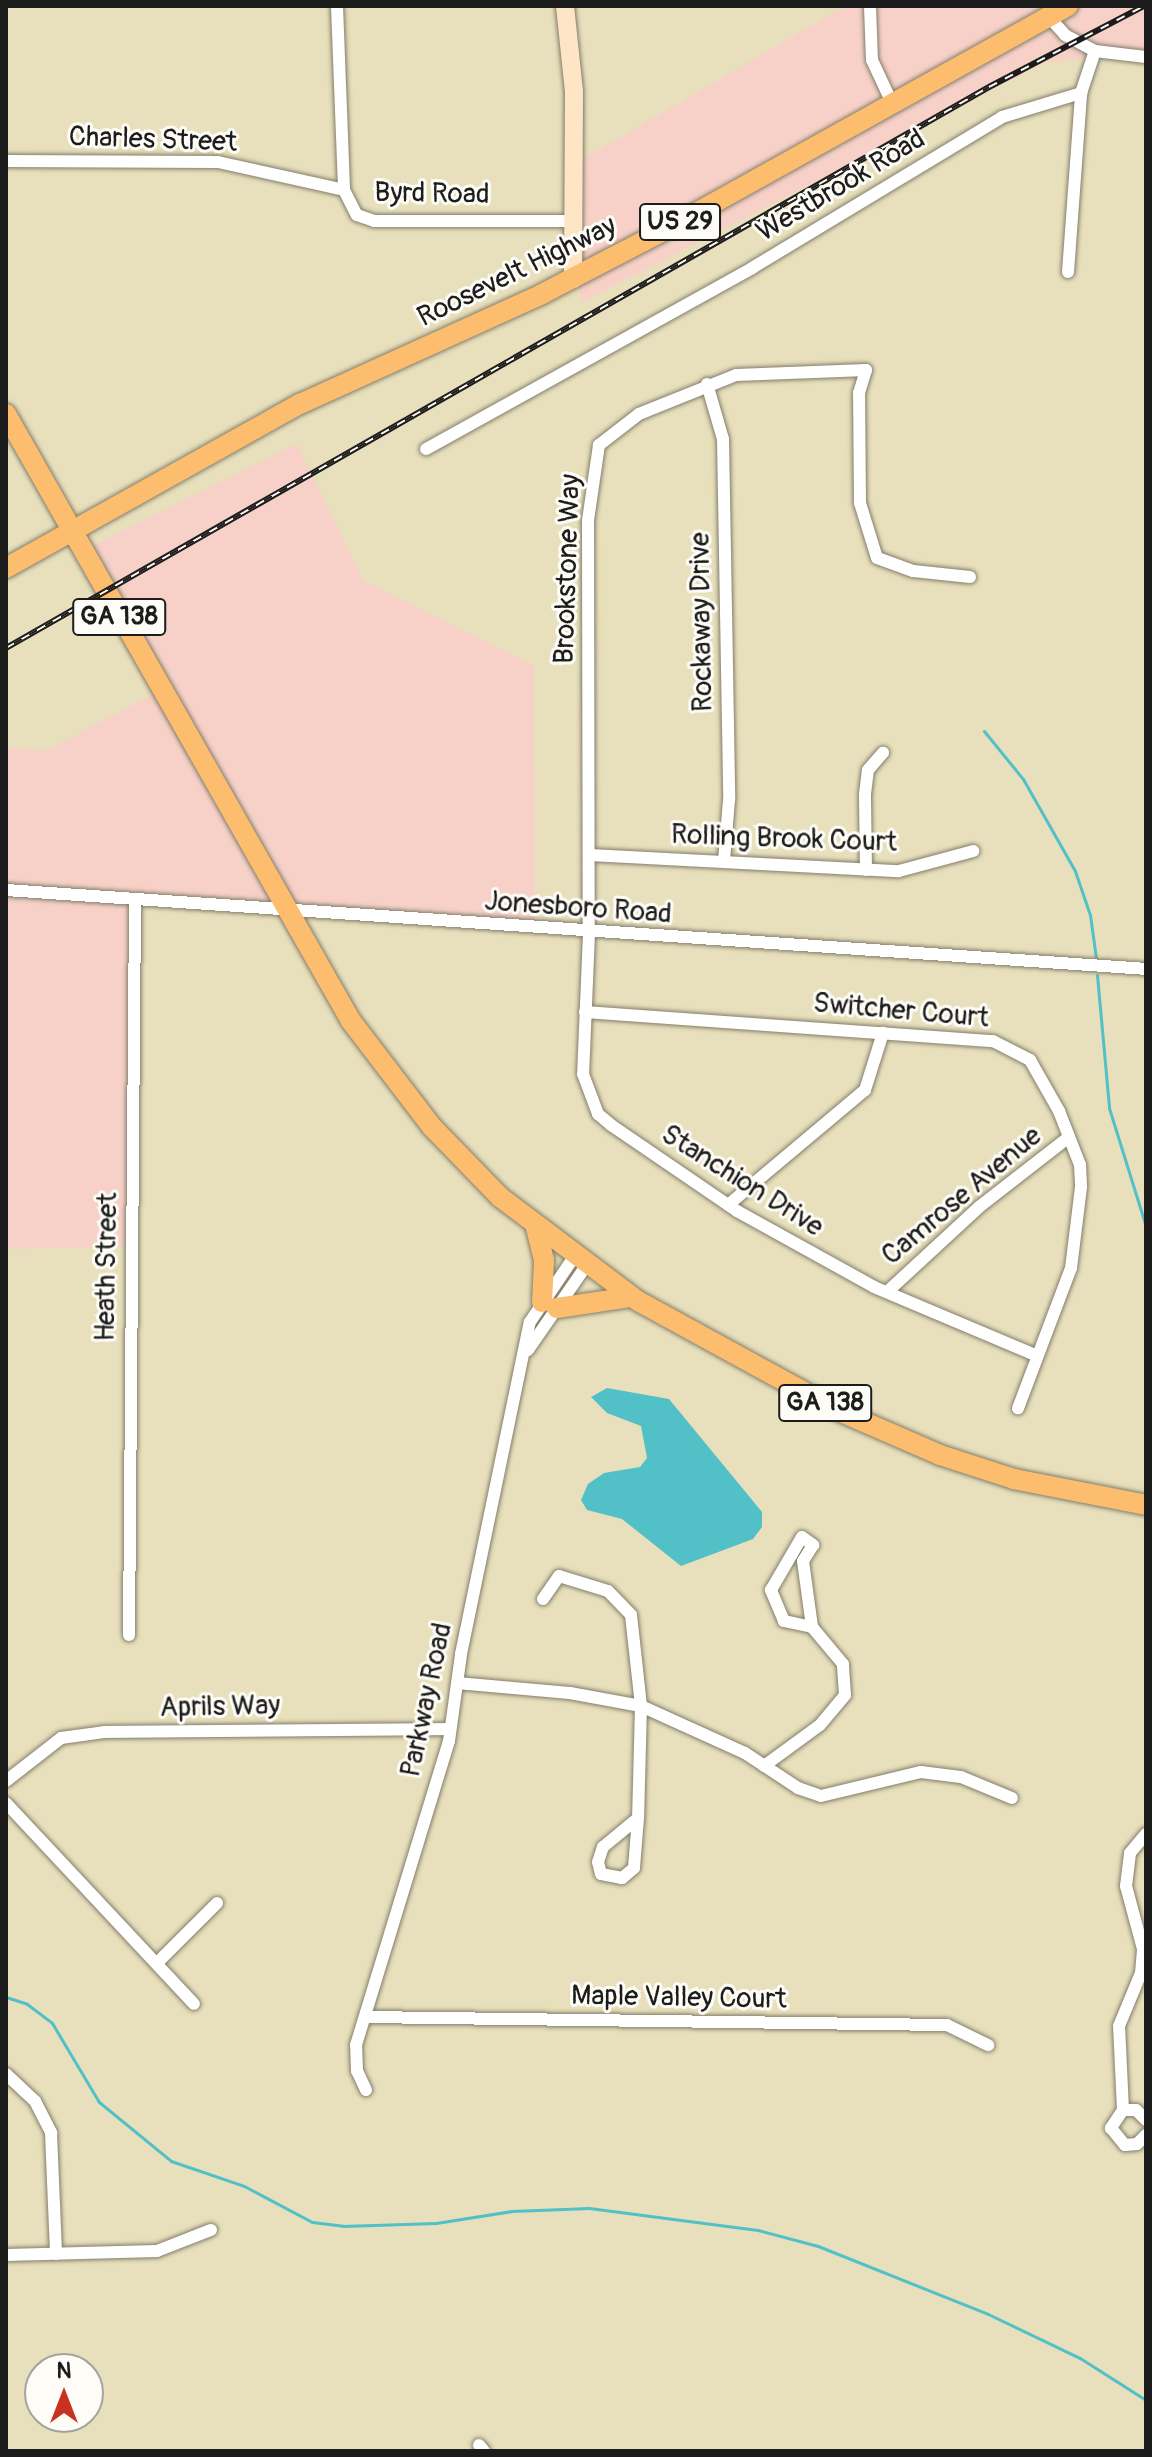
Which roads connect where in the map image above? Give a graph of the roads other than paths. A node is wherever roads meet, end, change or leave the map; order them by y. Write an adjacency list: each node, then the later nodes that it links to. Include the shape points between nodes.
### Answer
1 (337, 6): 11 (street, Byrd Road)
2 (565, 6): 12 (street, via 574,92)
3 (870, 6): 9 (street, via 872,60)
4 (1068, 6): 5 (main road, Roosevelt Highway / US 29)
5 (1049, 17): 6 (street, via 1065,35); 9 (main road, Roosevelt Highway / US 29)
6 (1095, 51): 7 (street); 8 (street)
7 (1146, 57)
8 (1081, 93): 13 (street); 17 (street, Westbrook Road, via 1002,117 752,268)
9 (891, 101): 14 (main road, Roosevelt Highway / US 29)
10 (6, 161): 11 (street, Charles Street, via 218,162)
11 (344, 190): 12 (street, Byrd Road, via 357,215 374,221)
12 (575, 221): 14 (street)
13 (1068, 272)
14 (573, 279): 18 (main road, Roosevelt Highway / US 29, via 300,404)
15 (707, 384): 20 (street, Brookstone Way, via 736,375 866,370 859,393 860,503 877,558 913,571); 23 (street, Brookstone Way, via 619,425 599,445 588,520); 24 (street, Rockaway Drive, via 723,439 729,800)
16 (6, 416): 18 (main road)
17 (426, 449)
18 (70, 532): 19 (main road, US 29); 28 (main road, GA 138)
19 (6, 568)
20 (970, 577)
21 (883, 753): 25 (street, via 868,770)
22 (973, 851): 25 (street, Rolling Brook Court, via 899,871)
23 (590, 855): 24 (street, Rolling Brook Court); 29 (street, Brookstone Way)
24 (724, 861): 25 (street, Rolling Brook Court)
25 (866, 870)
26 (6, 890): 27 (street, Jonesboro Road)
27 (135, 900): 28 (street, Jonesboro Road); 45 (street, Heath Street)
28 (288, 911): 29 (street, Jonesboro Road); 35 (main road, GA 138, via 351,1021 400,1089 464,1162)
29 (589, 933): 30 (street, Jonesboro Road); 31 (street, Stanchion Drive)
30 (1146, 969)
31 (585, 1012): 32 (street, Switcher Court); 34 (street, Stanchion Drive, via 583,1074 598,1114)
32 (883, 1033): 33 (street, Switcher Court, via 993,1041 1015,1049 1044,1076); 34 (street, via 865,1090)
33 (1069, 1137): 37 (street, Camrose Avenue, via 979,1207); 40 (street, Switcher Court, via 1081,1187 1071,1268)
34 (728, 1205): 37 (street, Stanchion Drive)
35 (536, 1228): 36 (main road, GA 138); 39 (main road)
36 (580, 1262): 38 (main road, GA 138); 39 (street, Parkway Road)
37 (887, 1292): 40 (street, Stanchion Drive)
38 (631, 1297): 39 (main road); 42 (main road, GA 138, via 896,1438 1014,1479)
39 (550, 1305): 46 (street, Parkway Road, via 521,1359)
40 (1035, 1355): 41 (street, Switcher Court)
41 (1018, 1408)
42 (1146, 1505)
43 (543, 1599): 47 (street, via 559,1576 608,1591 631,1615)
44 (812, 1627): 44 (street, via 803,1561 813,1545 802,1537 771,1590 784,1621); 49 (street, via 843,1664 845,1695 820,1725)
45 (129, 1635)
46 (457, 1683): 47 (street); 48 (street, Parkway Road)
47 (641, 1706): 49 (street); 53 (street)
48 (450, 1729): 50 (street, Aprils Way, via 104,1732 61,1738); 58 (street, Parkway Road)
49 (764, 1766): 51 (street, via 821,1796 921,1772 961,1777)
50 (6, 1781)
51 (1012, 1798)
52 (6, 1803): 56 (street)
53 (638, 1818): 53 (street, via 634,1868 622,1878 601,1874 603,1847)
54 (1146, 1834): 62 (street, via 1130,1853 1126,1886 1143,1949 1141,1973 1119,2026)
55 (217, 1903): 56 (street)
56 (157, 1963): 57 (street)
57 (194, 2004)
58 (365, 2017): 59 (street, Maple Valley Court, via 947,2025); 61 (street, Parkway Road, via 354,2057)
59 (988, 2045)
60 (6, 2074): 66 (street, via 35,2101 51,2133)
61 (366, 2090)
62 (1123, 2110): 63 (street, via 1136,2110); 64 (street, via 1112,2122 1115,2139 1131,2145)
63 (1146, 2120)
64 (1146, 2135)
65 (211, 2230): 66 (street, via 157,2251)
66 (56, 2254): 67 (street)
67 (6, 2255)

